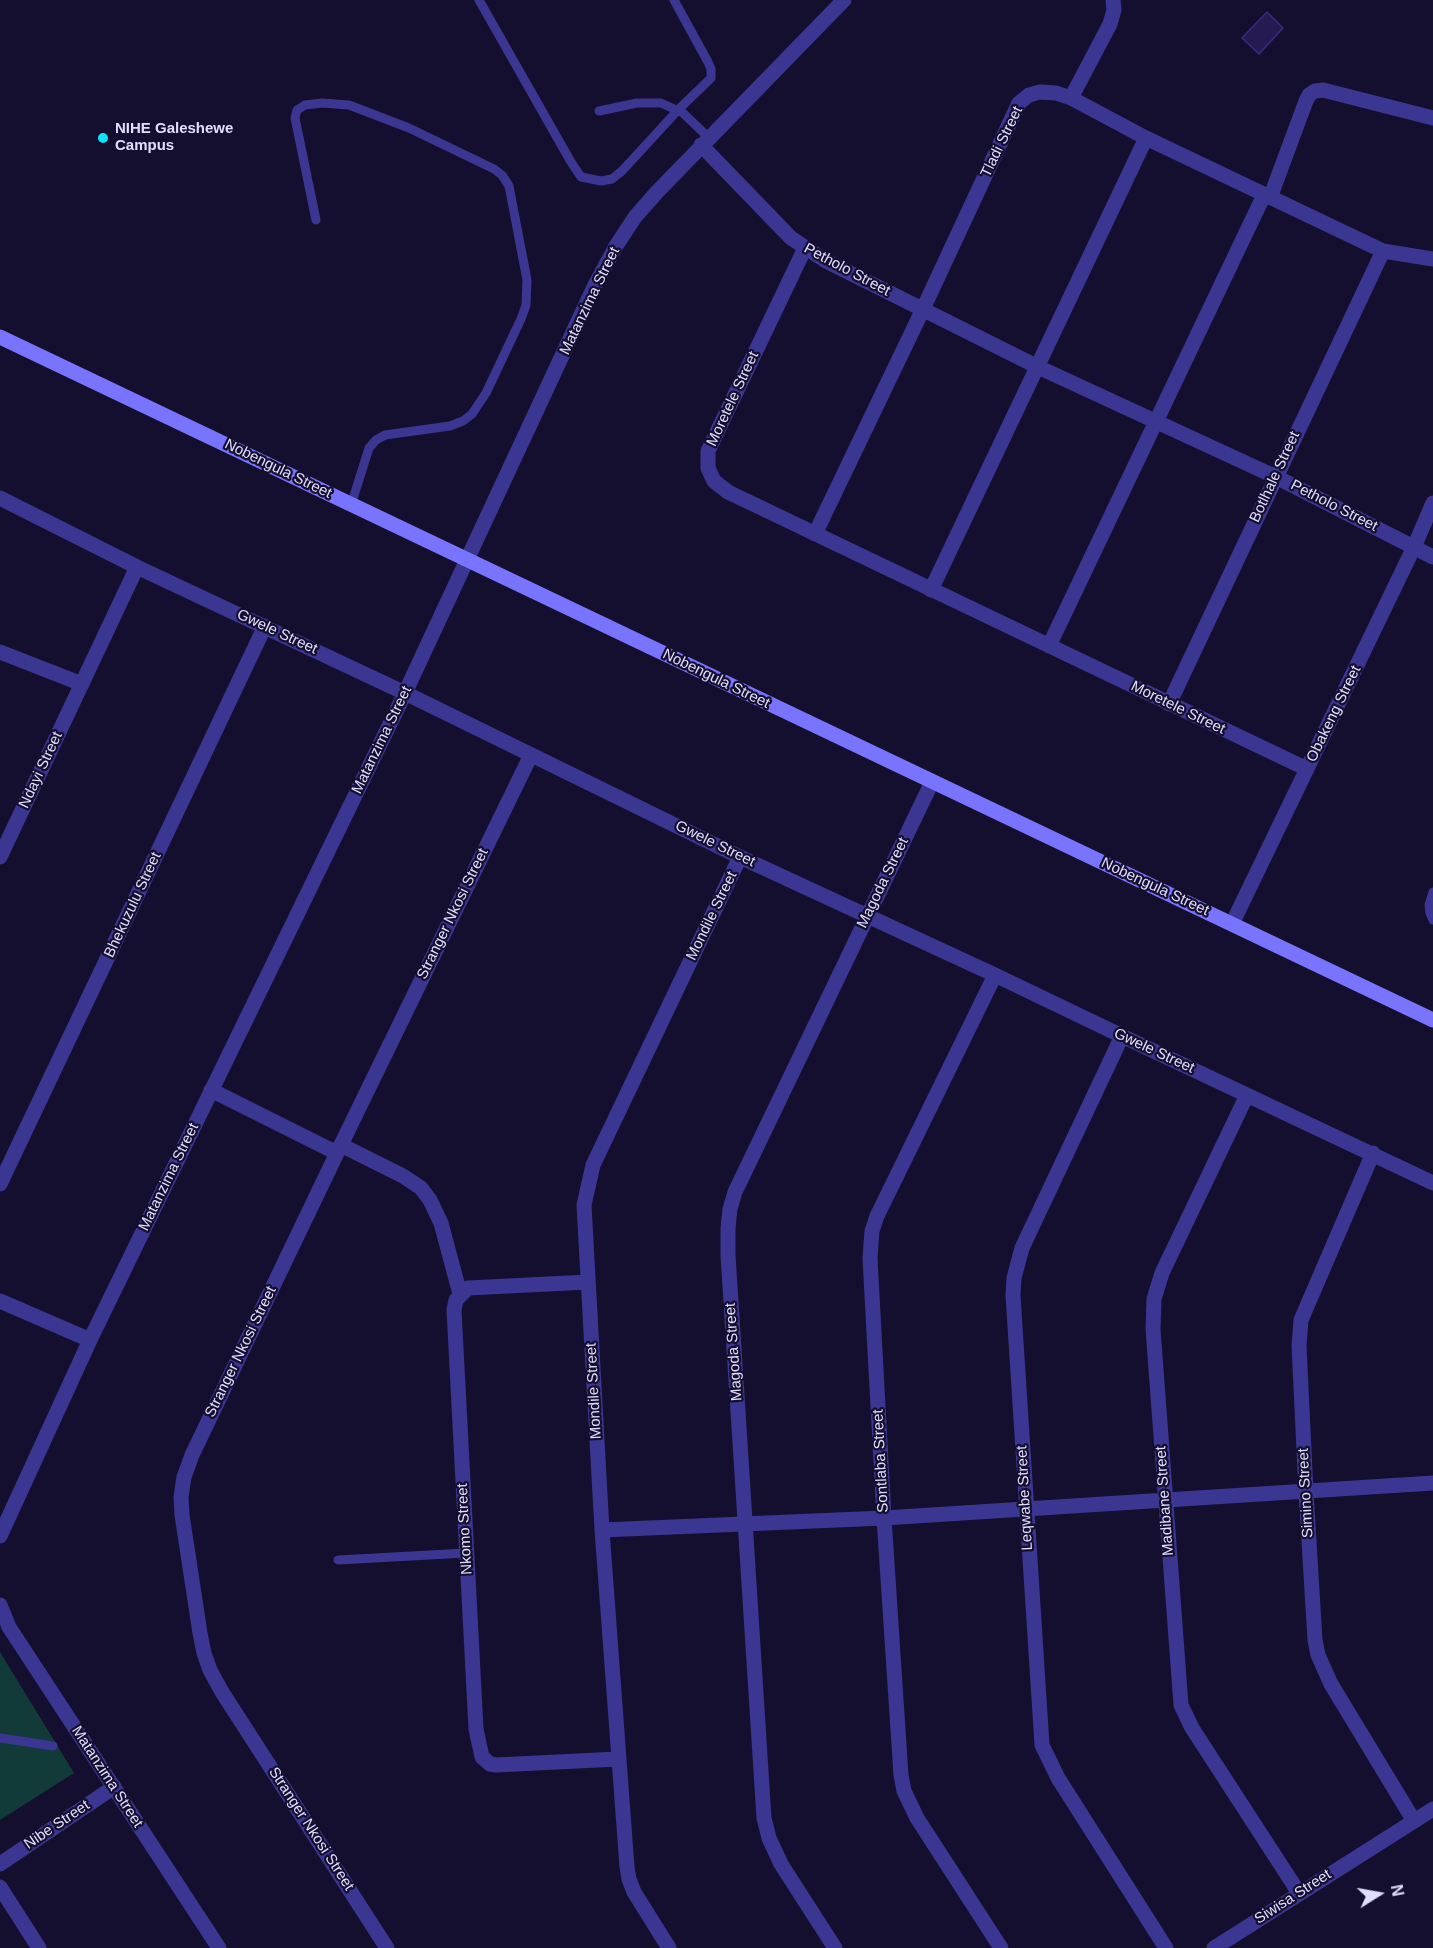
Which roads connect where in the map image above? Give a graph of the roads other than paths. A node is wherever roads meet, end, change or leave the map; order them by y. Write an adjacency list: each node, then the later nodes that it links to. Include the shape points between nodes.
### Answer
1 (479, 0): 6 (lane, via 581,177 601,182 612,179)
2 (674, 0): 6 (lane, via 711,69 708,83)
3 (844, 0): 10 (street, Matanzima Street)
4 (1113, 0): 5 (street, via 1110,24)
5 (1071, 98): 9 (street, Tladi Street); 16 (street, Tladi Street, via 1040,92 1019,103)
6 (678, 110): 7 (lane, via 652,102); 10 (lane)
7 (599, 111)
8 (1433, 118): 11 (street, via 1315,91 1306,101)
9 (1146, 138): 11 (street, Tladi Street); 18 (street)
10 (705, 141): 13 (street, Petholo Street, via 791,238); 27 (street, Matanzima Street, via 635,217 616,246)
11 (1267, 196): 14 (street, Tladi Street); 19 (street)
12 (316, 220): 23 (lane, via 295,118 297,110 322,103 350,105 409,128 502,175 508,186 527,280 521,319 472,414 450,426 385,435 376,440 369,448)
13 (805, 248): 16 (street, Petholo Street); 24 (street, Moretele Street, via 708,451 708,468 714,481 728,492)
14 (1383, 251): 15 (street, Tladi Street); 20 (street, Botlhale Street)
15 (1433, 259)
16 (923, 309): 18 (street, Petholo Street); 24 (street)
17 (0, 336): 23 (street, Nobengula Street)
18 (1038, 367): 19 (street, Petholo Street); 29 (street)
19 (1156, 422): 20 (street, Petholo Street); 31 (street)
20 (1276, 477): 25 (street, Petholo Street); 35 (street, Botlhale Street)
21 (0, 498): 28 (street, Gwele Street)
22 (1433, 503): 25 (street, Obakeng Street)
23 (351, 505): 27 (street, Nobengula Street)
24 (815, 534): 29 (street, Moretele Street)
25 (1414, 547): 26 (street, Petholo Street); 37 (street, Obakeng Street)
26 (1433, 557)
27 (467, 560): 34 (street, Matanzima Street); 38 (street, Nobengula Street)
28 (137, 567): 30 (street, Gwele Street); 33 (street, Ndayi Street)
29 (931, 590): 31 (street, Moretele Street)
30 (265, 626): 34 (street, Gwele Street); 53 (street, Bhekuzulu Street)
31 (1049, 645): 35 (street, Moretele Street)
32 (0, 652): 33 (street)
33 (82, 684): 39 (street, Ndayi Street)
34 (405, 693): 36 (street, Gwele Street); 48 (street, Matanzima Street)
35 (1168, 704): 37 (street, Moretele Street)
36 (531, 755): 40 (street, Gwele Street); 50 (street, Stranger Nkosi Street)
37 (1307, 769): 44 (street, Obakeng Street)
38 (932, 782): 42 (street, Magoda Street); 44 (street, Nobengula Street)
39 (0, 857)
40 (740, 857): 42 (street, Gwele Street); 54 (street, Mondile Street, via 592,1166 584,1205)
41 (1433, 892): 43 (lane, via 1429,905)
42 (867, 915): 45 (street, Gwele Street); 63 (street, Magoda Street, via 730,1209 728,1255)
43 (1433, 920)
44 (1232, 924): 46 (street, Nobengula Street)
45 (995, 975): 47 (street, Gwele Street); 62 (street, Sontlaba Street, via 872,1231 870,1258)
46 (1433, 1020)
47 (1122, 1036): 49 (street, Gwele Street); 61 (street, Leqwabe Street, via 1017,1262 1013,1295)
48 (211, 1090): 50 (street); 57 (street, Matanzima Street)
49 (1247, 1095): 51 (street, Gwele Street); 60 (street, Madibane Street, via 1162,1273 1154,1299)
50 (339, 1149): 55 (street, via 404,1176 421,1188 441,1223); 78 (street, Stranger Nkosi Street, via 192,1455 184,1476 182,1515 200,1633 210,1670)
51 (1372, 1153): 52 (street, Gwele Street); 59 (street, Simino Street, via 1301,1320)
52 (1433, 1182)
53 (0, 1184)
54 (588, 1282): 55 (street, via 480,1286); 64 (street, Mondile Street)
55 (460, 1294): 66 (street, Nkomo Street, via 454,1310)
56 (0, 1301): 57 (street)
57 (90, 1340): 65 (street, Matanzima Street)
58 (1433, 1483): 59 (street)
59 (1306, 1492): 60 (street); 74 (street, Simino Street, via 1318,1655 1331,1684)
60 (1165, 1501): 61 (street); 77 (street, Madibane Street, via 1181,1705)
61 (1026, 1508): 62 (street); 84 (street, Leqwabe Street, via 1042,1745 1058,1778)
62 (884, 1518): 63 (street); 83 (street, Sontlaba Street, via 904,1791 917,1818)
63 (745, 1524): 64 (street); 82 (street, Magoda Street, via 764,1818 781,1864)
64 (602, 1530): 71 (street, Mondile Street)
65 (0, 1532)
66 (466, 1553): 67 (lane); 71 (street, Nkomo Street, via 476,1729 482,1757 490,1764 509,1766)
67 (338, 1560)
68 (0, 1605): 72 (street, Matanzima Street, via 9,1627)
69 (0, 1738): 70 (lane)
70 (53, 1746)
71 (618, 1759): 81 (street, Mondile Street, via 629,1879)
72 (114, 1787): 75 (street, Nibe Street); 80 (street, Matanzima Street)
73 (1433, 1809): 74 (street, Siwisa Street)
74 (1414, 1821): 77 (street, Siwisa Street)
75 (0, 1864)
76 (0, 1887): 79 (street)
77 (1299, 1893): 85 (street, Siwisa Street)
78 (384, 1947)
79 (39, 1948)
80 (219, 1948)
81 (669, 1948)
82 (834, 1948)
83 (1001, 1948)
84 (1166, 1948)
85 (1214, 1948)

